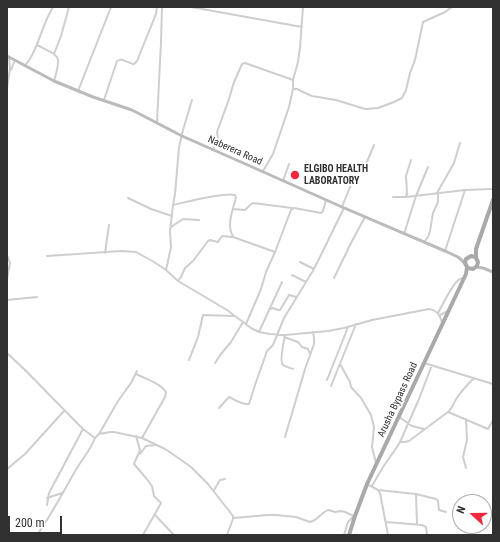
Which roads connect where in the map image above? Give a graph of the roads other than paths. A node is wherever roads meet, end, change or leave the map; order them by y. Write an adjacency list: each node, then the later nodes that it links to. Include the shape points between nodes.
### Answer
1 (53, 7): 10 (street)
2 (69, 7): 11 (street)
3 (112, 7): 20 (street)
4 (158, 7): 21 (street, via 137,61 134,64 122,60 117,62)
5 (162, 7): 23 (street)
6 (191, 7): 9 (street)
7 (303, 7): 9 (street)
8 (452, 7): 19 (street, via 424,21 406,90 399,100 378,108 365,109)
9 (302, 26): 16 (street, via 299,57)
10 (37, 45): 11 (street); 14 (street)
11 (54, 54): 17 (street, via 59,62)
12 (8, 57): 13 (street, Naberera Road); 15 (street)
13 (15, 60): 14 (street, Naberera Road); 15 (street)
14 (25, 65): 17 (street, Naberera Road)
15 (9, 73): 18 (street)
16 (293, 80): 19 (street); 27 (street, via 242,64 217,132 218,142)
17 (54, 81): 20 (street, Naberera Road)
18 (7, 88)
19 (293, 89): 31 (street, via 280,137 272,157)
20 (78, 91): 21 (street, Naberera Road)
21 (104, 100): 23 (street, Naberera Road)
22 (192, 100): 24 (street)
23 (157, 122): 24 (street, Naberera Road)
24 (182, 136): 27 (street, Naberera Road); 42 (street)
25 (460, 143): 35 (street, via 454,162)
26 (374, 145): 44 (street, via 364,169 358,169 356,172)
27 (212, 150): 31 (street, Naberera Road)
28 (411, 160): 39 (street, via 406,176)
29 (289, 164): 32 (street)
30 (428, 167): 36 (street)
31 (262, 172): 32 (street, Naberera Road)
32 (283, 181): 40 (street, Naberera Road)
33 (493, 189): 34 (street)
34 (466, 190): 35 (street); 55 (street)
35 (437, 193): 36 (street); 53 (street, via 438,202 433,213 429,236)
36 (416, 196): 39 (street); 51 (street)
37 (393, 197): 39 (street)
38 (128, 198): 46 (street)
39 (406, 198)
40 (326, 200): 43 (street, via 321,213); 44 (street, Naberera Road)
41 (493, 200): 54 (main road, Arusha Bypass Road)
42 (173, 205): 45 (street, via 233,194 236,196); 46 (street)
43 (294, 208): 45 (street, via 253,203 245,210); 56 (street)
44 (343, 208): 47 (street, Naberera Road); 65 (street)
45 (233, 209): 52 (street, via 230,225)
46 (172, 216): 50 (street)
47 (365, 217): 51 (street, Naberera Road); 71 (street)
48 (198, 220): 50 (street, via 183,219)
49 (109, 225): 57 (street)
50 (171, 227): 66 (street, via 171,247)
51 (404, 234): 53 (street, Naberera Road)
52 (233, 237): 56 (street); 72 (street, via 221,236 218,242 208,241)
53 (424, 242): 55 (street, Naberera Road)
54 (476, 250): 61 (main road, Arusha Bypass Road); 63 (main road, Arusha Bypass Road)
55 (445, 251): 60 (street, Naberera Road)
56 (275, 252): 82 (street, via 257,300)
57 (105, 253): 59 (street); 66 (street, via 136,252)
58 (7, 255): 70 (street, via 10,263)
59 (47, 256)
60 (458, 257): 61 (street, Naberera Road); 64 (street, Naberera Road)
61 (469, 257): 63 (main road, via 475,257); 64 (main road, Arusha Bypass Road)
62 (300, 262): 65 (street)
63 (476, 264): 64 (main road, via 470,269); 67 (street); 69 (main road)
64 (466, 265): 69 (main road, Arusha Bypass Road)
65 (314, 269): 74 (street)
66 (166, 270): 72 (street)
67 (493, 272)
68 (292, 275): 74 (street)
69 (464, 276): 79 (main road, Arusha Bypass Road); 80 (street, via 450,292)
70 (7, 277)
71 (334, 278)
72 (178, 281): 81 (street)
73 (282, 282): 78 (street)
74 (306, 282): 76 (street)
75 (37, 297): 77 (street)
76 (296, 297): 78 (street, via 290,294 280,310); 88 (street)
77 (7, 300)
78 (269, 310): 86 (street)
79 (449, 310): 80 (street); 83 (main road, Arusha Bypass Road)
80 (439, 314): 83 (street); 84 (street, via 428,309)
81 (235, 316): 82 (street); 92 (street, via 203,315)
82 (245, 323): 86 (street); 93 (street)
83 (442, 323): 94 (main road, Arusha Bypass Road)
84 (356, 324): 85 (street); 95 (street)
85 (348, 327): 87 (street); 99 (street)
86 (259, 332): 88 (street)
87 (313, 332): 89 (street); 91 (street, via 314,344)
88 (277, 335): 89 (street); 102 (street, via 263,360 249,404 228,397)
89 (284, 336): 91 (street, via 298,342 303,348 308,349); 97 (street, via 282,363)
90 (7, 353): 103 (street)
91 (310, 354): 113 (street)
92 (189, 360)
93 (215, 363)
94 (424, 363): 96 (street); 105 (main road, Arusha Bypass Road)
95 (340, 364): 101 (street); 119 (street, via 351,387 371,415 374,427 373,451)
96 (432, 365): 98 (street); 108 (street)
97 (293, 368)
98 (474, 378): 100 (street); 104 (street)
99 (327, 380)
100 (493, 384)
101 (331, 386)
102 (219, 408)
103 (64, 411): 109 (street); 121 (street, via 25,454)
104 (448, 412): 106 (street); 110 (street)
105 (399, 417): 108 (street); 119 (main road, Arusha Bypass Road)
106 (466, 419): 107 (street, via 488,429); 120 (street, via 467,440 463,457)
107 (493, 420)
108 (408, 423): 110 (street); 116 (street)
109 (83, 429): 114 (street); 128 (street)
110 (424, 429): 116 (street, via 409,441)
111 (99, 434): 112 (street, via 114,432); 114 (street); 115 (street, via 137,373 159,385 166,392)
112 (136, 436): 115 (street); 118 (street, via 140,450)
113 (285, 437)
114 (95, 438): 126 (street)
115 (142, 438): 117 (street)
116 (400, 442): 123 (street)
117 (156, 444): 118 (street, via 146,446); 124 (street, via 191,467)
118 (138, 457): 131 (street, via 135,466 152,486 155,498 161,503)
119 (377, 464): 123 (main road, Arusha Bypass Road)
120 (466, 468)
121 (7, 469)
122 (225, 479): 124 (street, via 220,480)
123 (370, 485): 125 (street); 132 (main road, Arusha Bypass Road)
124 (214, 490): 133 (street)
125 (378, 490): 127 (street); 134 (street)
126 (62, 493): 128 (street); 136 (street)
127 (416, 494): 130 (street, via 437,499 438,510); 135 (street)
128 (48, 498): 129 (street)
129 (47, 505)
130 (446, 512)
131 (155, 515): 137 (street); 138 (street)
132 (355, 516): 133 (street, via 328,510 310,522 296,517 276,515); 140 (street, via 348,522); 141 (main road, Arusha Bypass Road)
133 (234, 518): 139 (street)
134 (386, 522): 135 (street); 142 (street)
135 (417, 524): 143 (street, via 425,526)
136 (37, 535)
137 (143, 535)
138 (174, 535)
139 (227, 535)
140 (344, 535)
141 (349, 535)
142 (388, 535)
143 (427, 535)

